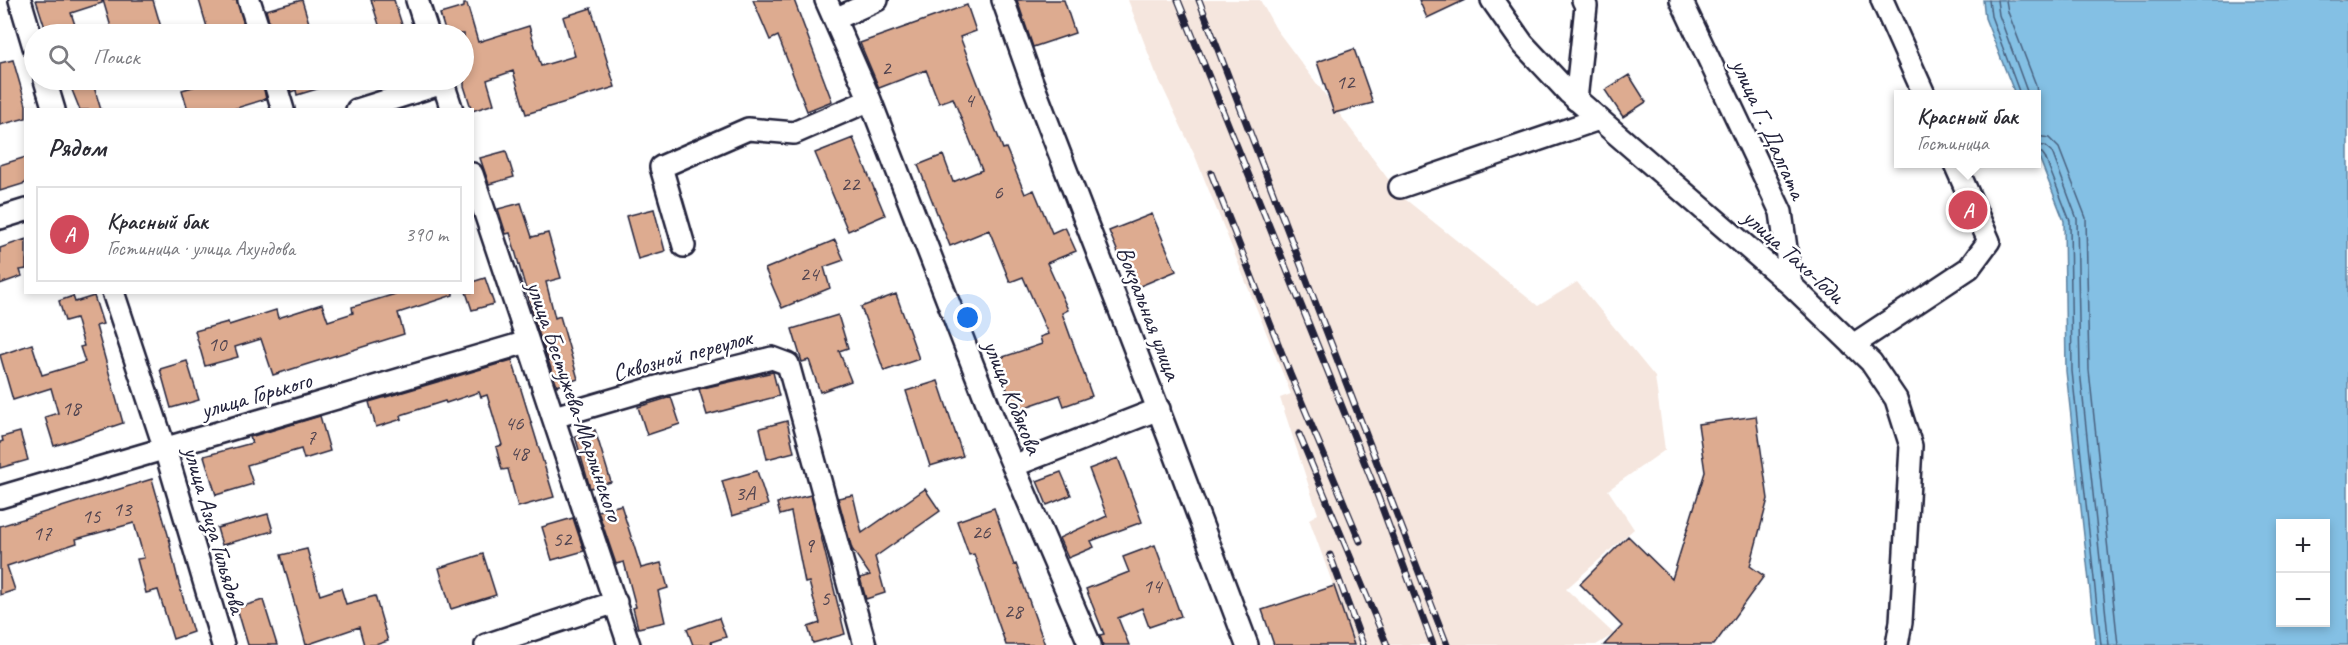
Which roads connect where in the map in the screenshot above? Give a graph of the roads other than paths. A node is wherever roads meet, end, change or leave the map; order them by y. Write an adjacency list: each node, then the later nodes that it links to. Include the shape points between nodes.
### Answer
1 (20, 0): 12 (street)
2 (249, 0): 13 (street)
3 (417, 0): 14 (street)
4 (826, 0): 11 (street, улица Кобякова)
5 (877, 0): 11 (street)
6 (1003, 0): 37 (street, Вокзальная улица)
7 (1492, 0): 21 (street, улица Тахо-Годи, via 1523,44)
8 (1583, 0): 21 (street, via 1586,6)
9 (1682, 0): 33 (street, улица Г. Далгата, via 1781,212)
10 (1882, 0): 19 (street)
11 (835, 20): 20 (street, улица Кобякова)
12 (27, 24)
13 (257, 24)
14 (425, 24)
15 (48, 90): 22 (street)
16 (277, 90): 23 (street)
17 (416, 90): 24 (street)
18 (445, 90): 25 (street)
19 (1922, 90)
20 (870, 100): 32 (street, via 794,133 748,129 661,167); 40 (street, улица Кобякова)
21 (1576, 100): 26 (street, улица Тахо-Годи)
22 (53, 108)
23 (282, 108)
24 (363, 108)
25 (451, 108)
26 (1599, 119): 29 (street); 33 (street, улица Тахо-Годи)
27 (1957, 168): 36 (street, via 1989,241 1969,268)
28 (474, 180): 35 (street, улица Бестужева-Марлинского)
29 (1400, 187)
30 (24, 211): 31 (street)
31 (0, 218)
32 (684, 246)
33 (1791, 285): 36 (street, улица Тахо-Годи)
34 (114, 294): 39 (street, улица Азиза Гильядова)
35 (527, 342): 38 (street, улица Бестужева-Марлинского); 39 (street, улица Горького)
36 (1853, 345): 49 (street, улица Тахо-Годи, via 1871,362 1896,399 1911,446)
37 (1159, 409): 40 (street); 48 (street, Вокзальная улица)
38 (554, 417): 42 (street, улица Бестужева-Марлинского); 46 (street, Сквозной переулок, via 772,358 788,364)
39 (165, 448): 41 (street, улица Горького); 43 (street, улица Азиза Гильядова)
40 (1013, 466): 47 (street, улица Кобякова)
41 (0, 497)
42 (616, 602): 44 (street); 45 (street, улица Бестужева-Марлинского)
43 (223, 645)
44 (486, 645)
45 (629, 645)
46 (865, 645)
47 (1090, 645)
48 (1247, 645)
49 (1897, 645)

